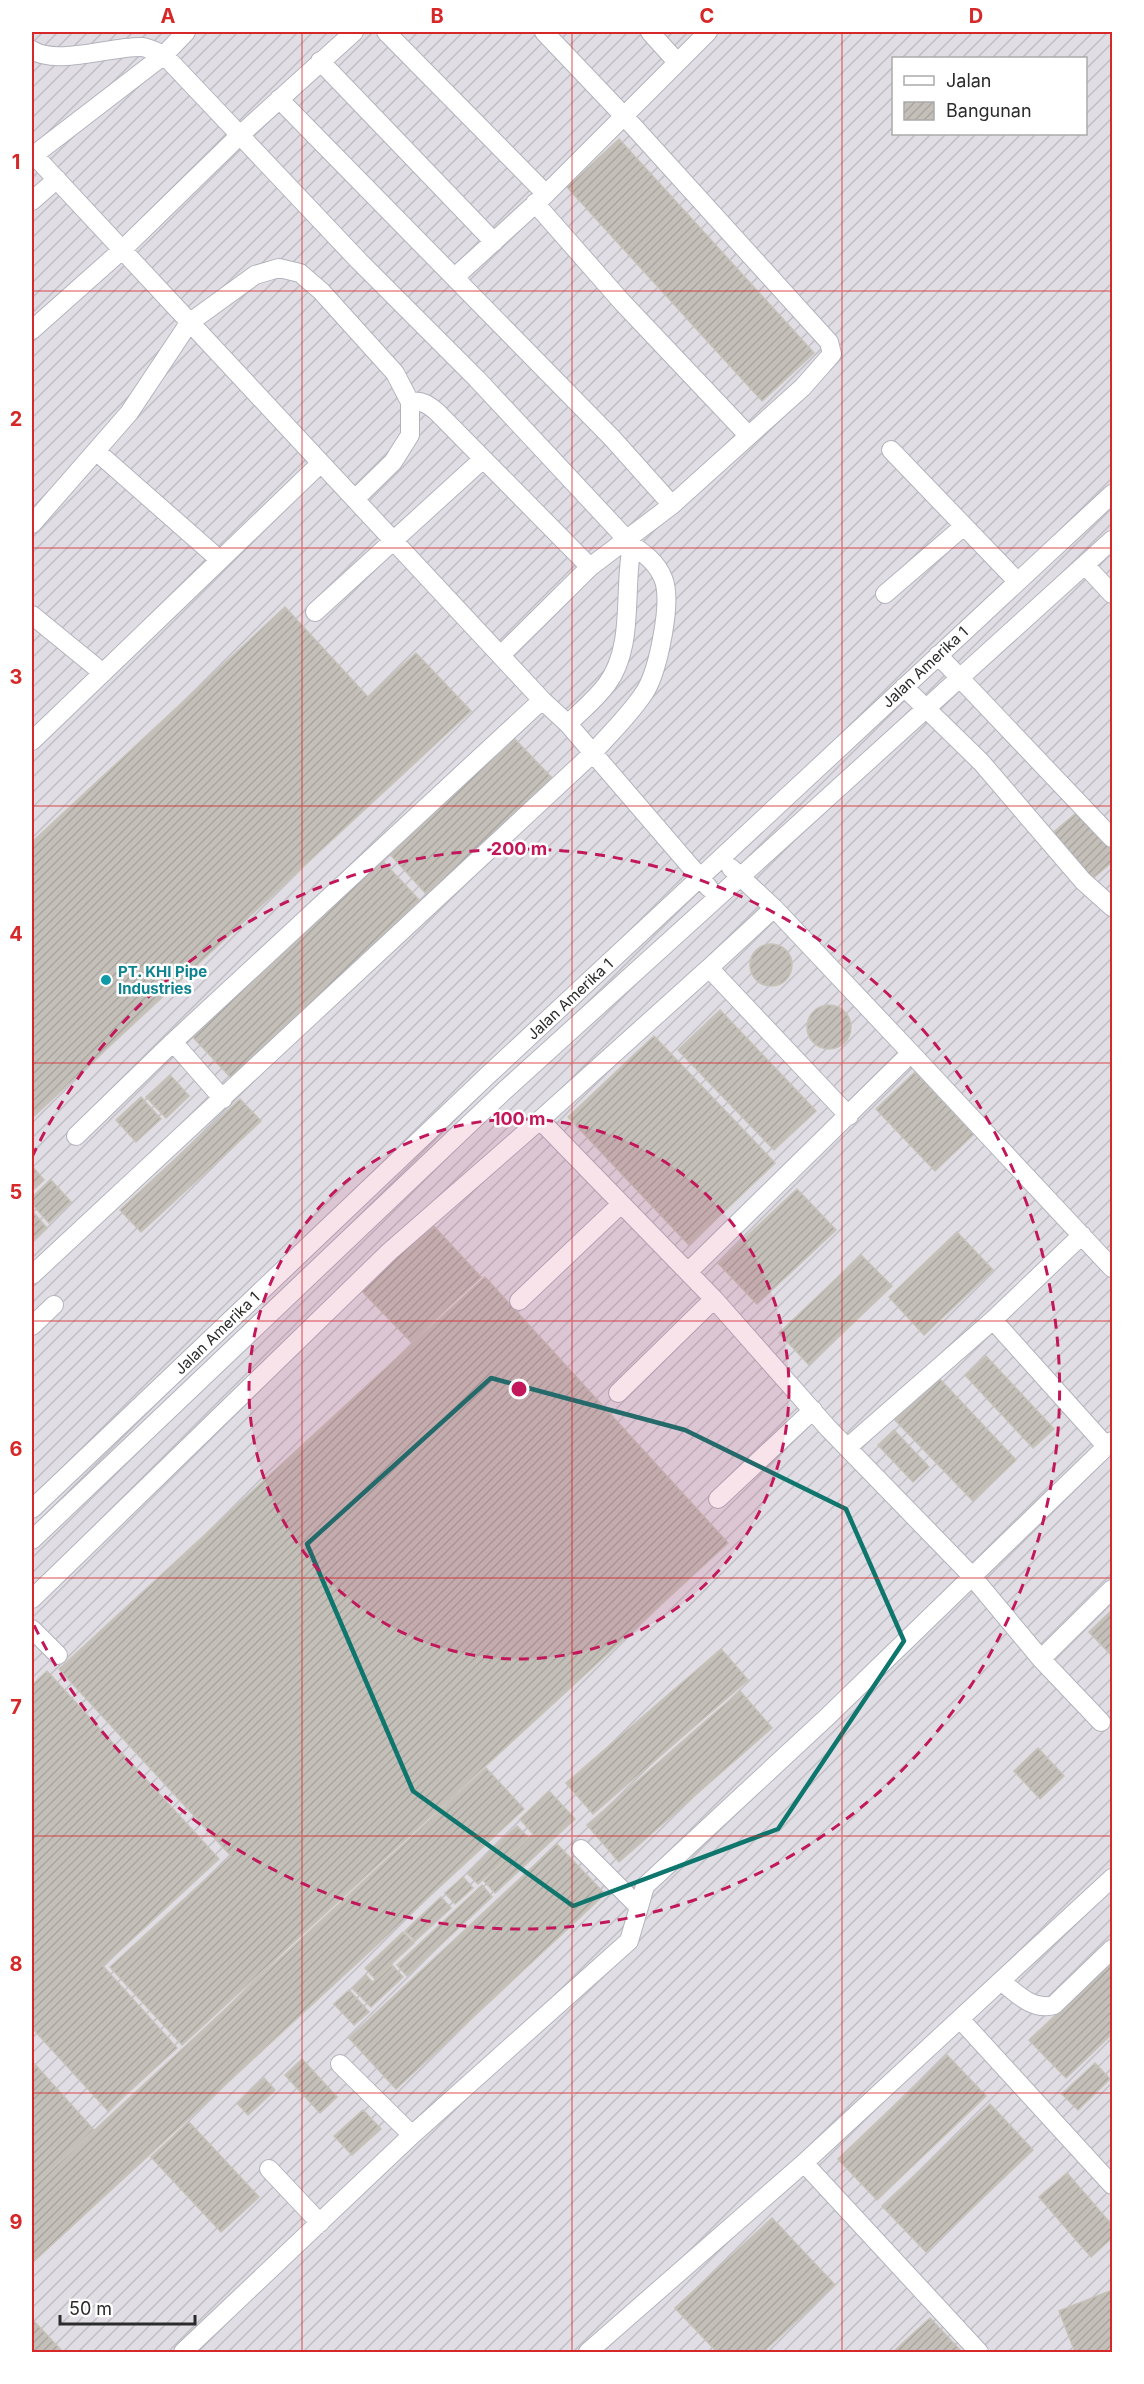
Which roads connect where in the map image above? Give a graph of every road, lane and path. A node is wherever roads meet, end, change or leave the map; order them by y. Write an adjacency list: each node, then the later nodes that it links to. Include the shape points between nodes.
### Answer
1 (186, 32): 8 (lane)
2 (354, 32): 9 (lane)
3 (386, 32): 16 (lane)
4 (544, 32): 12 (lane)
5 (650, 32): 10 (lane)
6 (708, 32): 10 (lane)
7 (32, 50): 8 (lane, via 50,57 145,47)
8 (164, 55): 13 (lane); 14 (lane)
9 (320, 61): 11 (lane); 18 (lane)
10 (677, 62): 12 (lane)
11 (279, 99): 13 (lane); 20 (lane)
12 (624, 116): 16 (lane); 24 (lane, via 829,342 832,354 821,368)
13 (239, 136): 19 (lane); 35 (lane)
14 (33, 154): 15 (lane)
15 (57, 179): 17 (lane); 19 (lane)
16 (541, 198): 18 (lane); 24 (lane, via 622,302)
17 (32, 201)
18 (494, 242): 20 (lane)
19 (123, 249): 21 (lane); 22 (lane)
20 (455, 277): 31 (lane)
21 (189, 323): 23 (lane, via 255,275 279,268 300,273 395,373); 26 (lane, via 129,413); 28 (lane)
22 (32, 330)
23 (410, 402): 27 (lane, via 428,404); 30 (lane, via 410,435 393,462)
24 (748, 435): 31 (lane)
25 (891, 450): 33 (lane)
26 (96, 451): 32 (lane); 37 (lane)
27 (483, 459): 36 (lane); 39 (lane)
28 (321, 463): 30 (lane); 37 (lane)
29 (1113, 494): 40 (lane, Jalan Amerika 1)
30 (355, 499): 36 (lane)
31 (672, 505): 35 (lane)
32 (32, 524)
33 (964, 526): 40 (lane); 41 (lane)
34 (1113, 540): 38 (lane, Jalan Amerika 1)
35 (630, 541): 39 (lane); 52 (lane, via 624,640 617,664 608,683); 54 (lane, via 647,555 664,580 661,650 646,690)
36 (395, 542): 43 (lane); 45 (lane)
37 (220, 560): 47 (lane)
38 (1085, 565): 42 (lane); 48 (lane, Jalan Amerika 1)
39 (590, 567): 45 (lane)
40 (1017, 581): 46 (lane, Jalan Amerika 1)
41 (885, 594)
42 (1113, 594)
43 (315, 612)
44 (32, 615): 47 (lane)
45 (501, 655): 50 (lane)
46 (938, 655): 48 (lane); 49 (lane, Jalan Amerika 1)
47 (103, 673): 53 (lane)
48 (962, 678): 51 (lane, Jalan Amerika 1); 55 (lane)
49 (904, 687): 51 (lane); 56 (lane, Jalan Amerika 1)
50 (542, 700): 52 (lane); 63 (lane)
51 (926, 709): 57 (lane, Jalan Amerika 1); 60 (lane, via 981,762 1083,881)
52 (568, 724): 54 (lane)
53 (32, 741)
54 (593, 753): 58 (lane); 65 (lane)
55 (1113, 837)
56 (723, 858): 57 (lane); 58 (lane, Jalan Amerika 1)
57 (739, 877): 59 (lane, Jalan Amerika 1); 61 (lane)
58 (701, 879): 59 (lane); 84 (lane, Jalan Amerika 1, via 487,1076)
59 (718, 897): 85 (lane, Jalan Amerika 1, via 504,1091)
60 (1113, 907)
61 (774, 908): 62 (lane); 64 (lane)
62 (710, 968): 66 (lane); 67 (lane)
63 (173, 1042): 65 (lane); 68 (lane)
64 (911, 1053): 66 (lane); 70 (lane)
65 (223, 1099): 73 (lane)
66 (849, 1116): 72 (lane)
67 (540, 1120): 69 (lane); 88 (lane, via 389,1252)
68 (76, 1136)
69 (620, 1205): 72 (lane); 75 (lane)
70 (1082, 1235): 71 (lane); 77 (lane)
71 (1113, 1268)
72 (687, 1272): 74 (lane)
73 (32, 1275)
74 (714, 1299): 79 (lane); 80 (lane)
75 (519, 1301)
76 (54, 1305): 78 (lane)
77 (993, 1320): 81 (lane); 82 (lane)
78 (32, 1326)
79 (618, 1393)
80 (813, 1410): 82 (lane); 83 (lane)
81 (1110, 1444): 86 (lane)
82 (848, 1448): 86 (lane)
83 (718, 1499)
84 (32, 1509)
85 (33, 1536)
86 (971, 1575): 91 (lane); 95 (lane, via 826,1718 645,1886)
87 (1113, 1589): 91 (lane)
88 (32, 1599)
89 (32, 1629): 90 (lane)
90 (58, 1655)
91 (1041, 1659): 92 (lane)
92 (1101, 1722)
93 (581, 1849): 95 (lane)
94 (1113, 1878): 97 (lane)
95 (639, 1907): 100 (lane, via 629,1941)
96 (1113, 1949): 97 (lane, via 1054,2006 1034,2005)
97 (1001, 1982): 98 (lane)
98 (960, 2019): 101 (lane); 103 (lane)
99 (340, 2064): 100 (lane)
100 (412, 2135): 104 (lane)
101 (804, 2163): 106 (lane); 107 (lane)
102 (269, 2169): 104 (lane)
103 (1113, 2185)
104 (320, 2223): 105 (lane)
105 (183, 2352)
106 (588, 2352)
107 (979, 2352)

